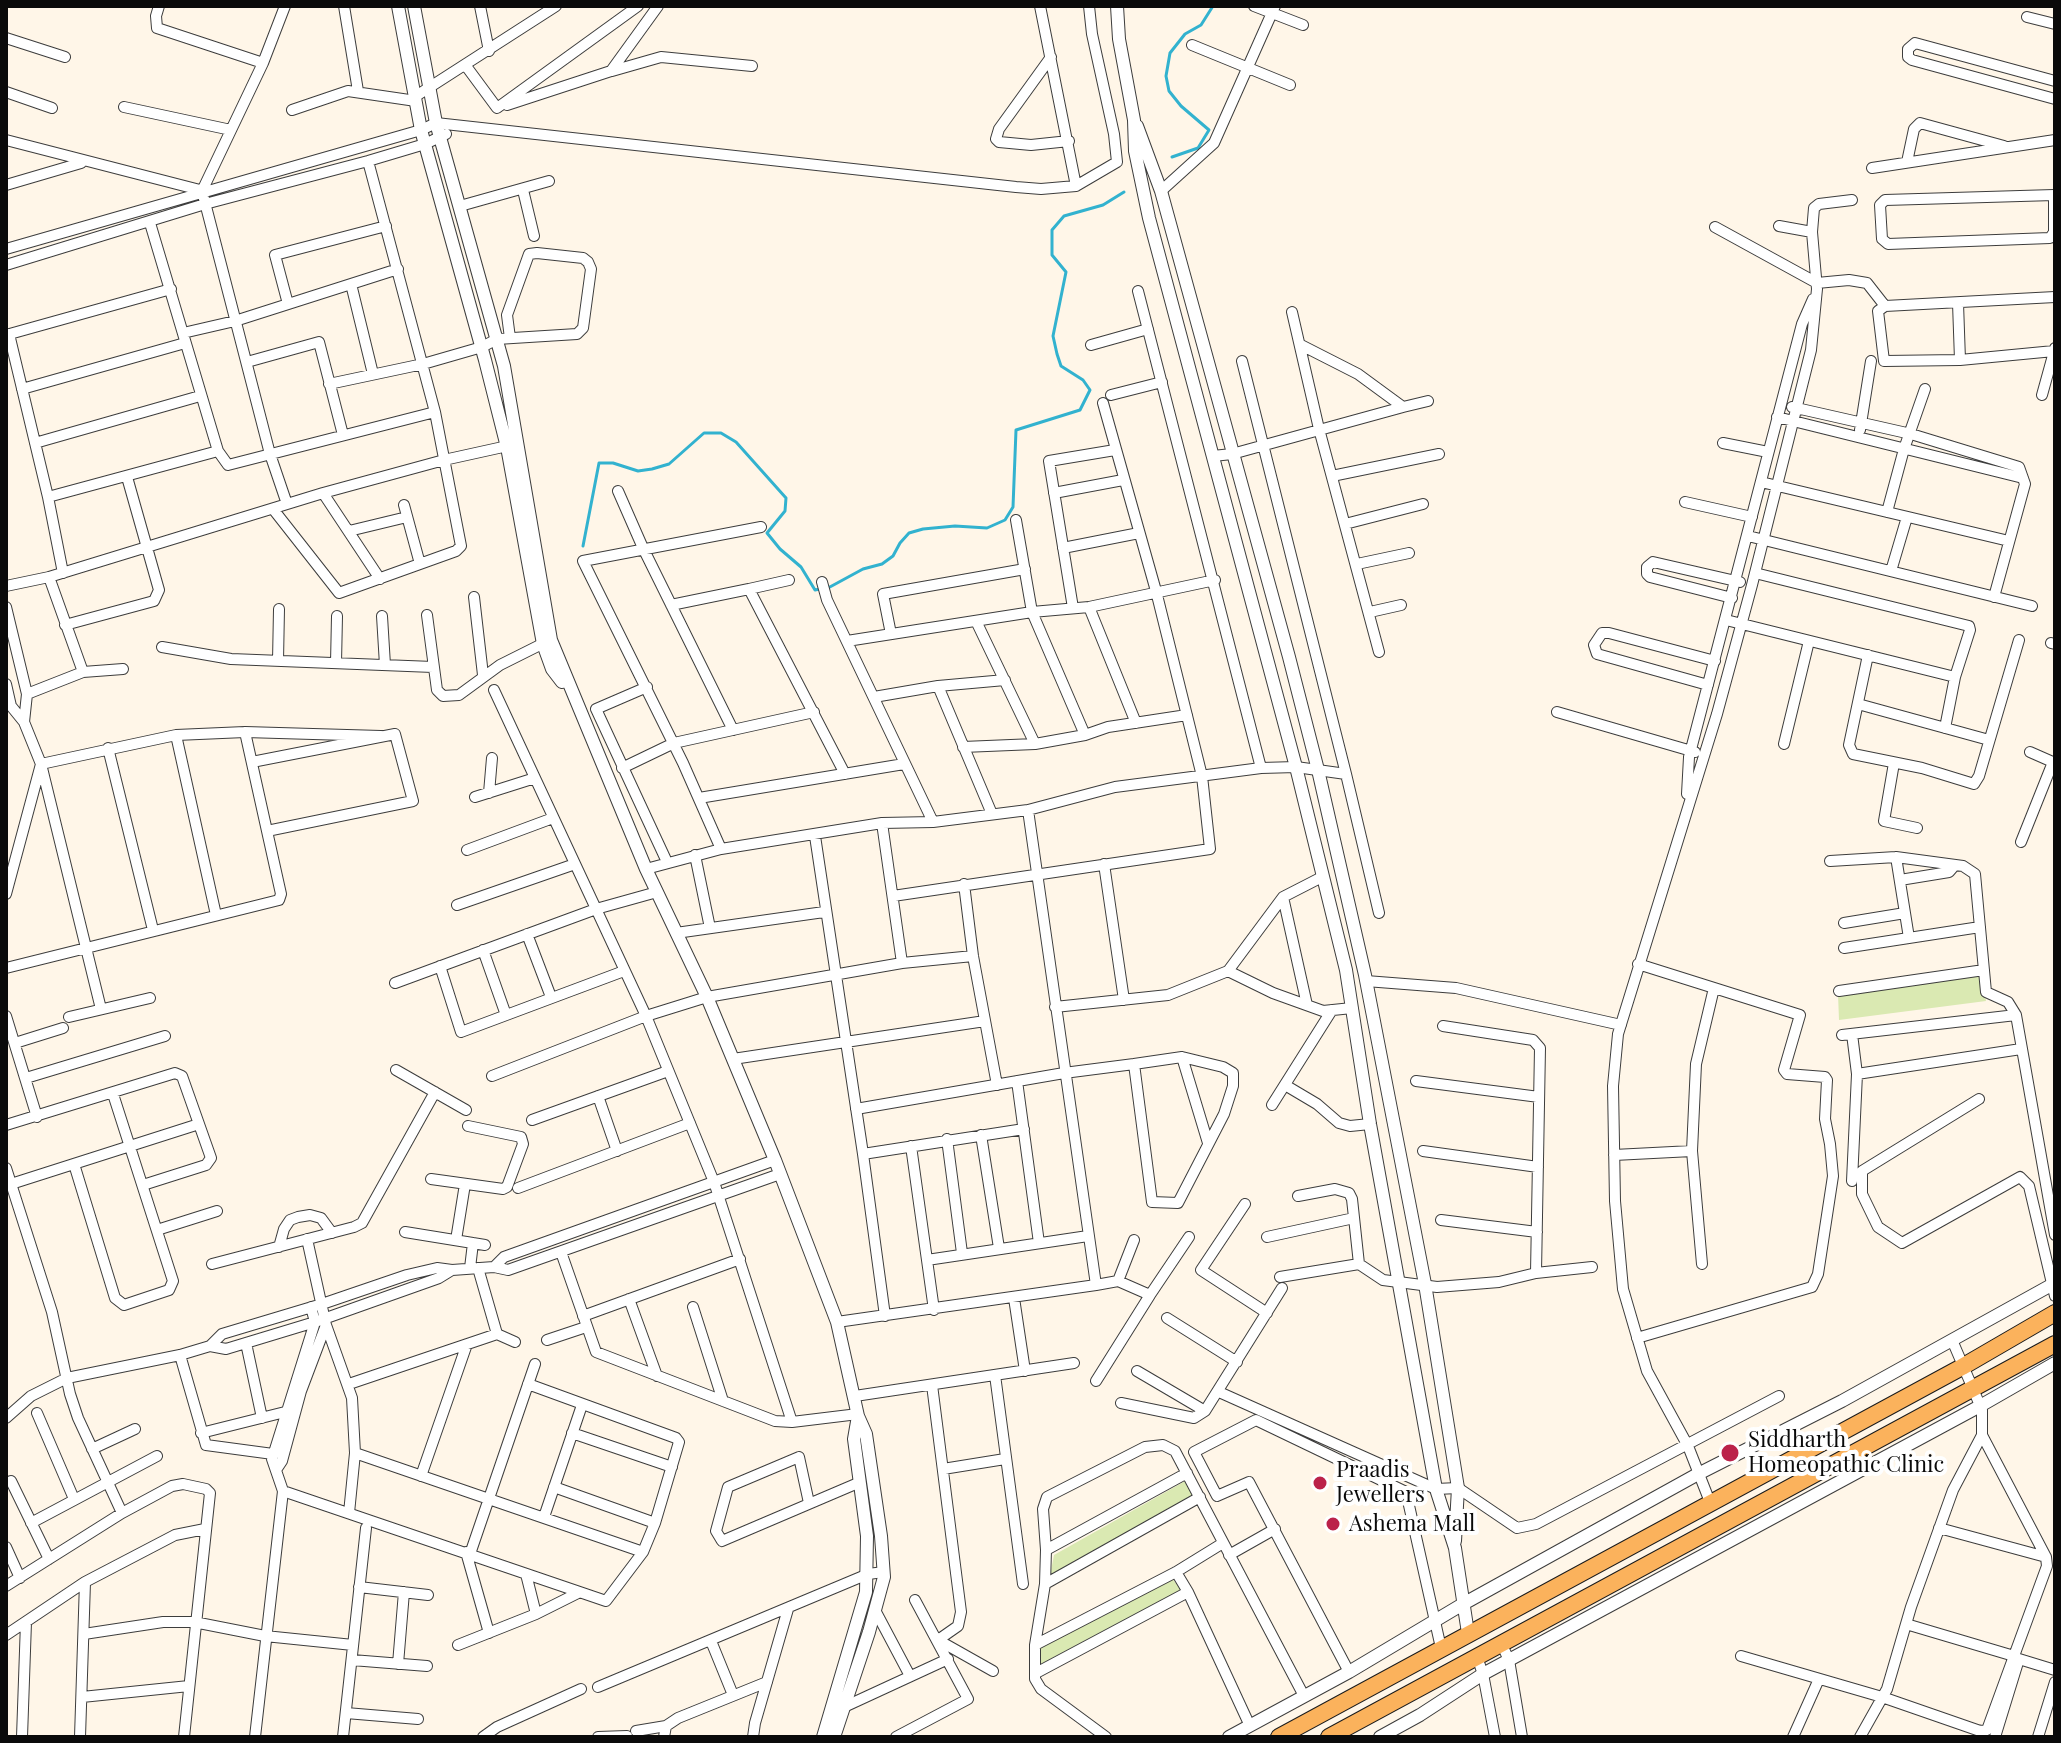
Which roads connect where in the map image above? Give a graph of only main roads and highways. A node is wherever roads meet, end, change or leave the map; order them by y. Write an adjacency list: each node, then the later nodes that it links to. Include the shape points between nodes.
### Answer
1 (2055, 1313): 3 (main road)
2 (2055, 1344): 4 (main road, via 1724,1534 1501,1643)
3 (1279, 1737)
4 (1329, 1737)

